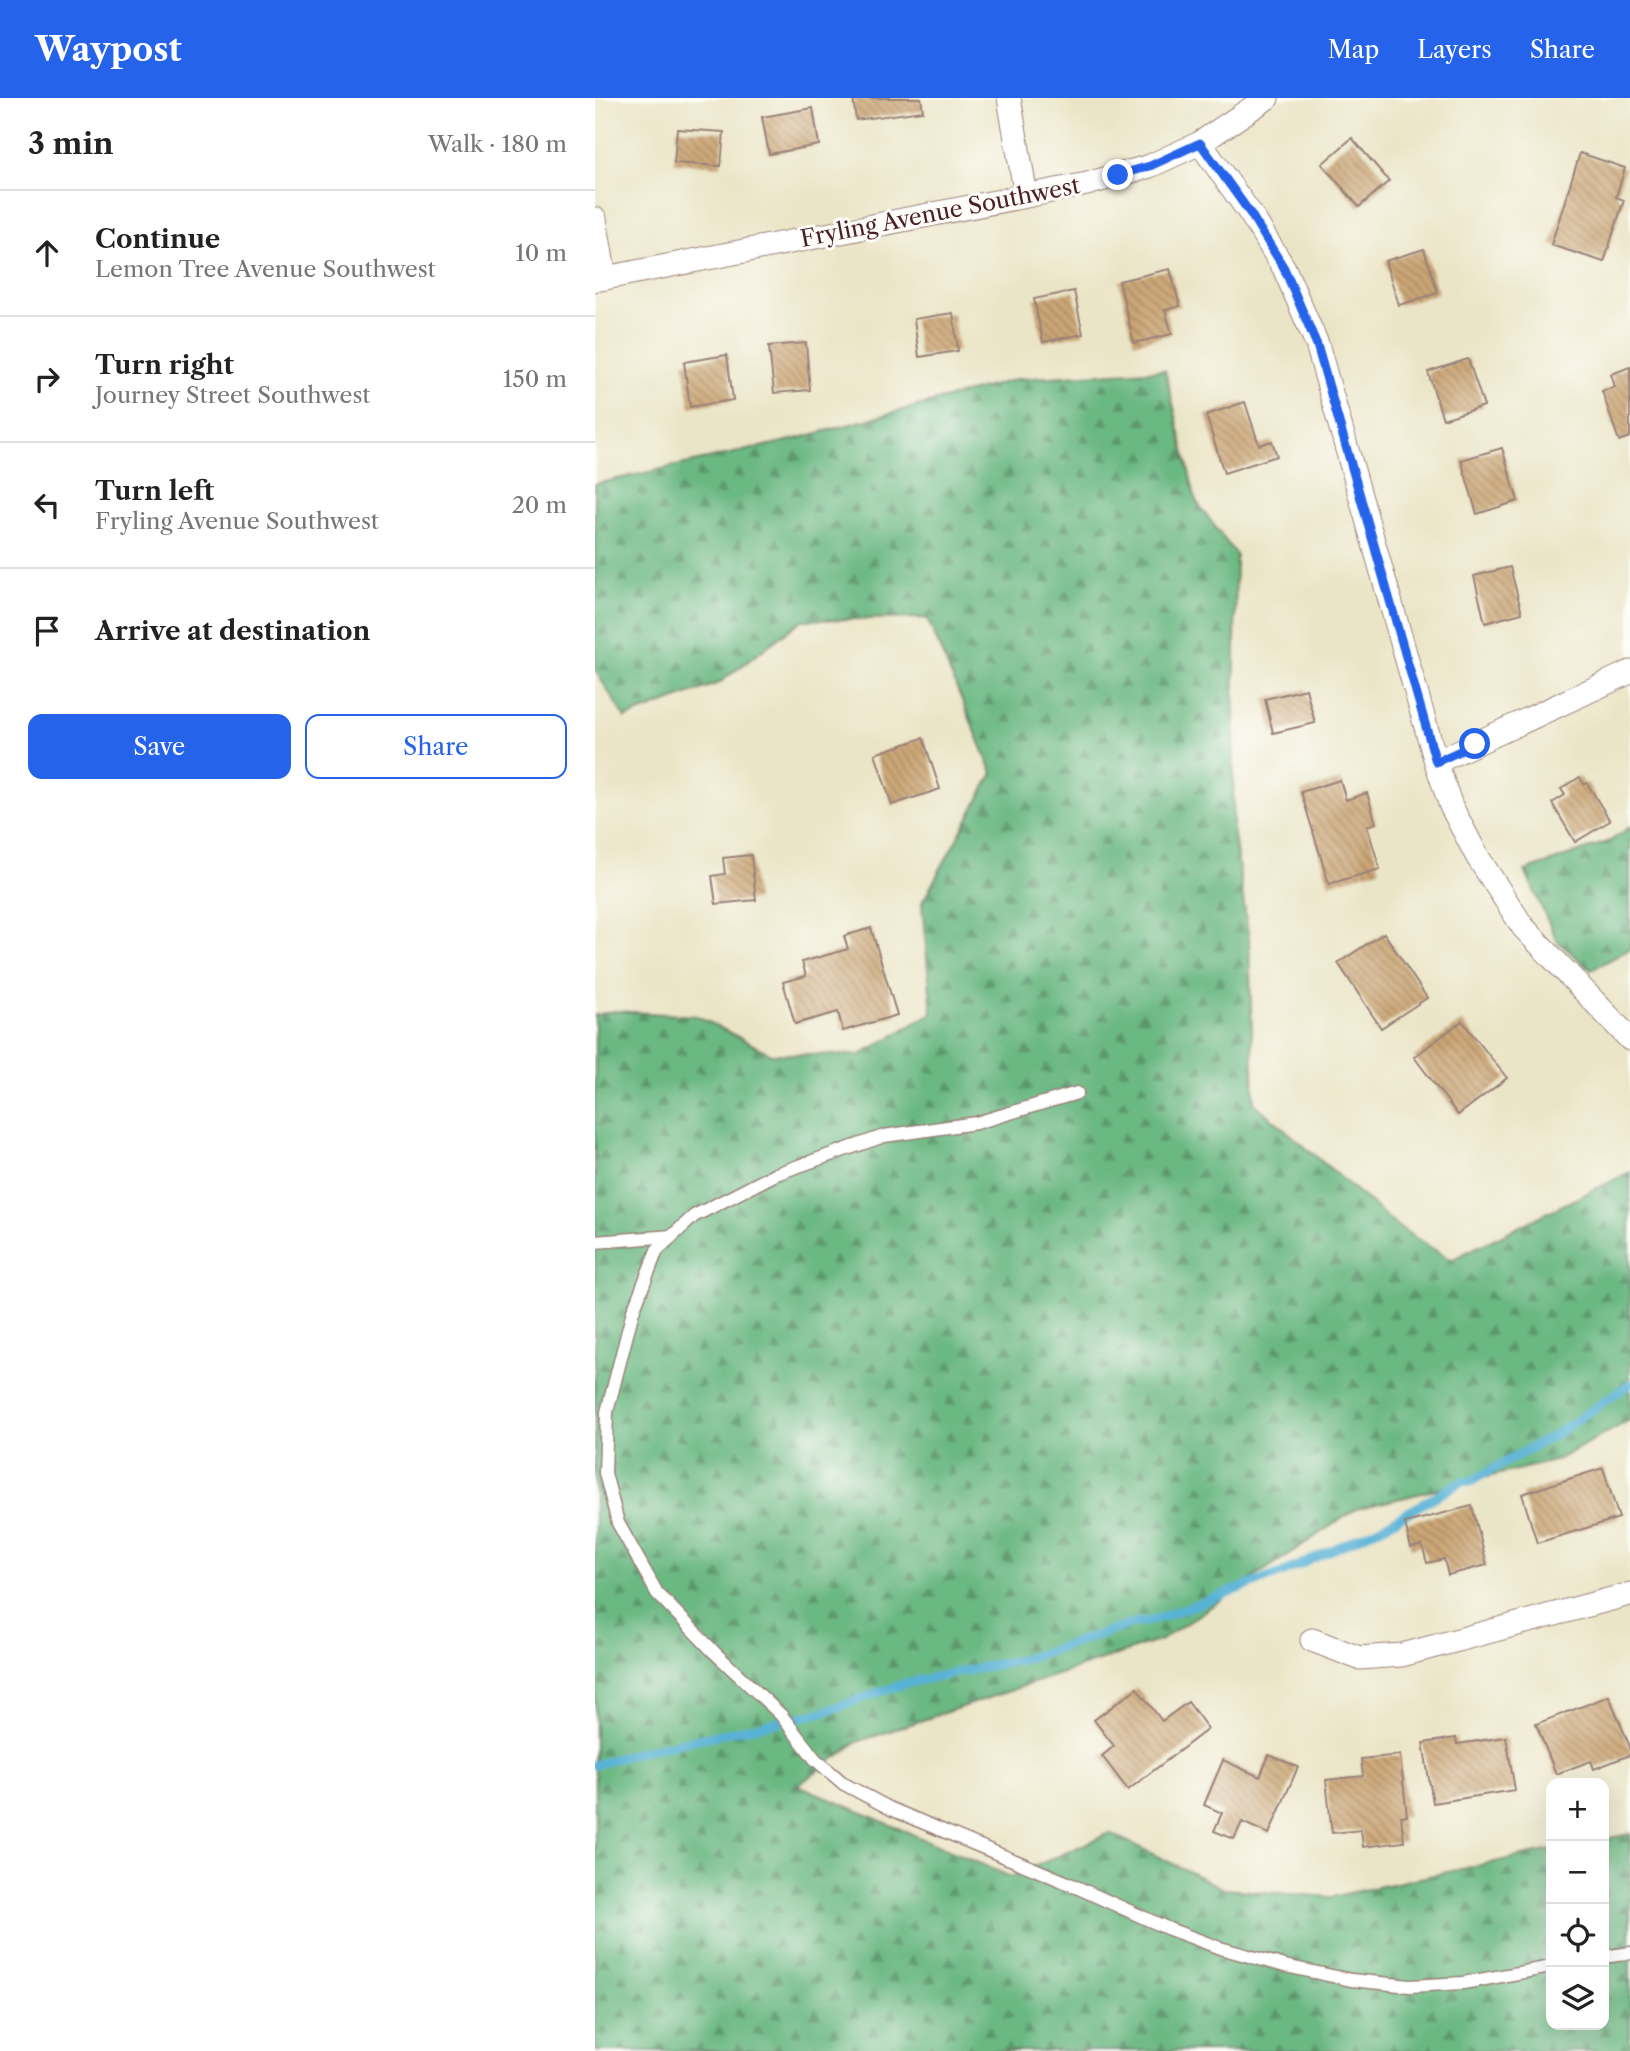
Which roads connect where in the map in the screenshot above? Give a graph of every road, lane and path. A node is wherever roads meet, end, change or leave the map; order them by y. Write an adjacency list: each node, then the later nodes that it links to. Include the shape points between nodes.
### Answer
1 (1009, 98): 4 (street)
2 (1267, 98): 3 (street, Fryling Avenue Southwest)
3 (1200, 143): 4 (street, Fryling Avenue Southwest, via 1150,166); 8 (street, via 1284,268 1317,345)
4 (1026, 196): 6 (street, Fryling Avenue Southwest)
5 (595, 219): 6 (street)
6 (600, 279)
7 (1630, 672): 8 (street)
8 (1436, 762): 9 (street, via 1451,806 1477,856 1523,927)
9 (1630, 1039)
10 (1077, 1093): 11 (lane, via 976,1123 884,1136 787,1170 694,1216)
11 (672, 1236): 12 (lane); 17 (lane, via 657,1250 633,1311 607,1412 605,1473 618,1523 657,1592 844,1784 891,1809 1169,1929 1285,1966 1410,1986 1463,1983)
12 (595, 1242)
13 (1630, 1594): 14 (street, via 1402,1655 1359,1658)
14 (1312, 1640)
15 (1630, 1952): 16 (lane)
16 (1609, 1956)
17 (1546, 1968)

